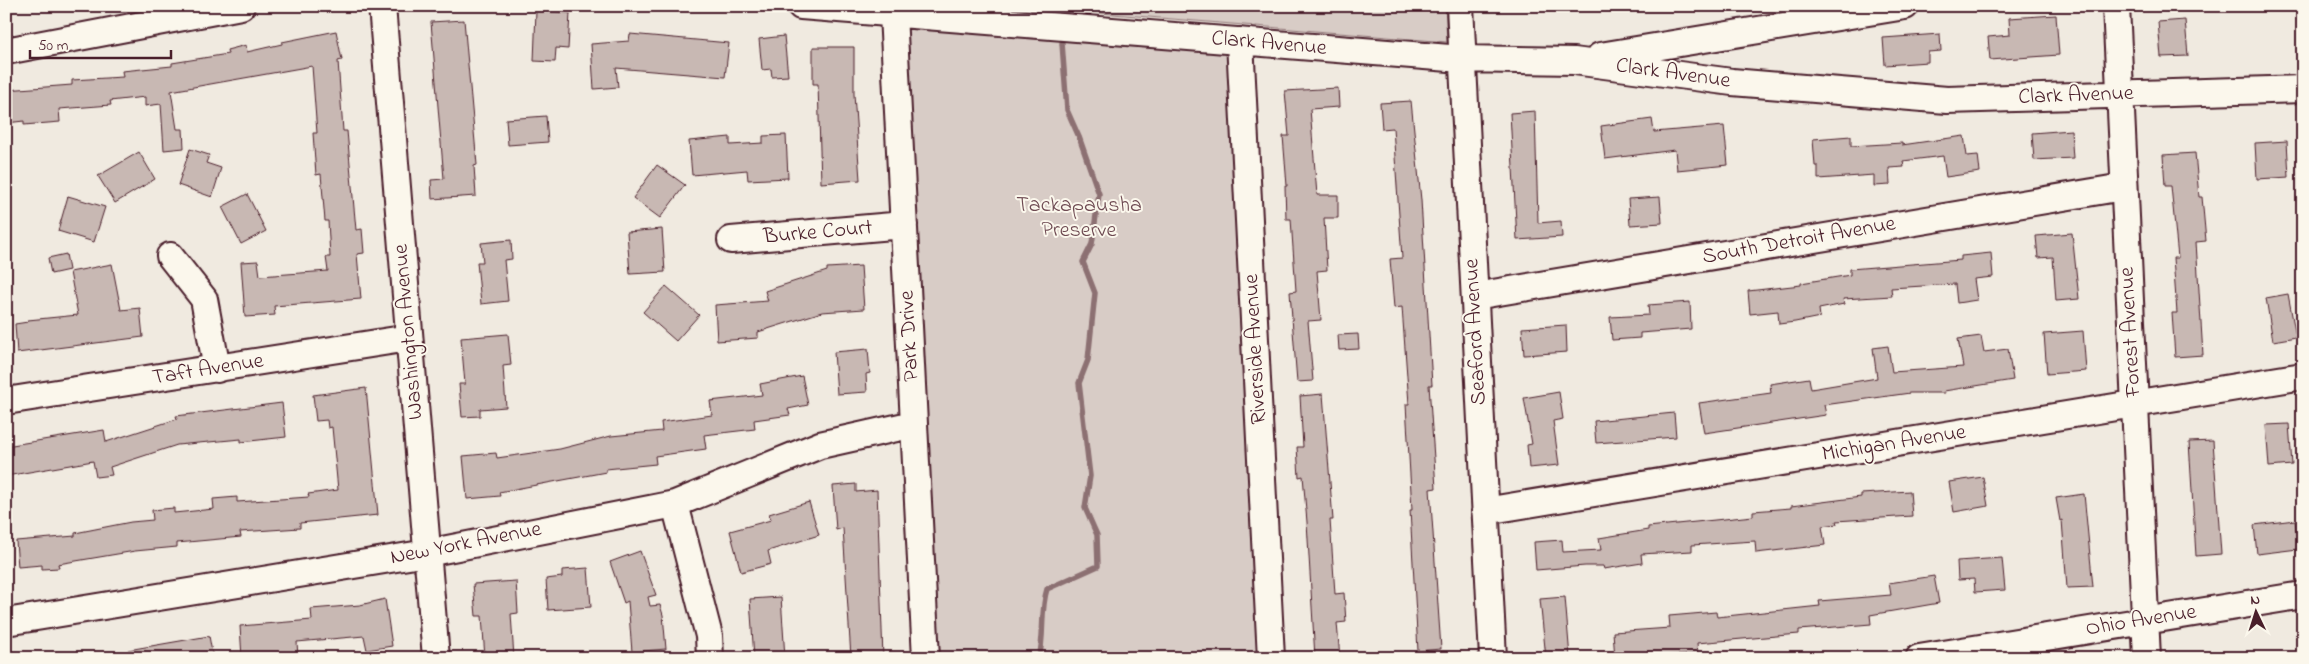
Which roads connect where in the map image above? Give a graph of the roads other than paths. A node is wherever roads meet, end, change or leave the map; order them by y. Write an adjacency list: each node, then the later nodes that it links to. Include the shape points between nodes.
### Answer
1 (241, 6): 9 (street)
2 (382, 6): 19 (street, Washington Avenue)
3 (1460, 6): 10 (street, Seaford Avenue)
4 (1905, 6): 11 (street)
5 (2116, 6): 13 (street, Forest Avenue)
6 (809, 7): 7 (street, Clark Avenue)
7 (893, 14): 8 (street, Clark Avenue); 15 (street, Park Drive)
8 (1240, 41): 10 (street, Clark Avenue); 34 (street, Riverside Avenue)
9 (6, 51)
10 (1462, 59): 11 (street, Clark Avenue); 18 (street, Seaford Avenue)
11 (1574, 61): 13 (street, Clark Avenue, via 1732,82 1947,100)
12 (2303, 89): 13 (street, Clark Avenue)
13 (2120, 95): 14 (street, Forest Avenue)
14 (2123, 187): 18 (street, South Detroit Avenue); 23 (street, Forest Avenue)
15 (904, 225): 16 (street, Burke Court); 24 (street, Park Drive)
16 (731, 240)
17 (170, 256): 20 (street, via 204,299)
18 (1475, 296): 26 (street, Seaford Avenue)
19 (409, 338): 20 (street, Taft Avenue); 27 (street, Washington Avenue)
20 (217, 369): 22 (street, Taft Avenue)
21 (2303, 376): 23 (street, Michigan Avenue)
22 (6, 401)
23 (2134, 404): 26 (street, Michigan Avenue); 29 (street, Forest Avenue)
24 (914, 424): 25 (street, New York Avenue, via 820,444); 33 (street, Park Drive)
25 (675, 504): 27 (street, New York Avenue); 32 (street, via 709,636)
26 (1485, 511): 35 (street, Seaford Avenue)
27 (427, 552): 30 (street, New York Avenue); 31 (street, Washington Avenue)
28 (2303, 595): 29 (street, Ohio Avenue)
29 (2145, 621): 36 (street, Ohio Avenue); 37 (street, Forest Avenue)
30 (6, 622)
31 (436, 658)
32 (710, 658)
33 (926, 658)
34 (1271, 658)
35 (1493, 658)
36 (1920, 658)
37 (2147, 658)

